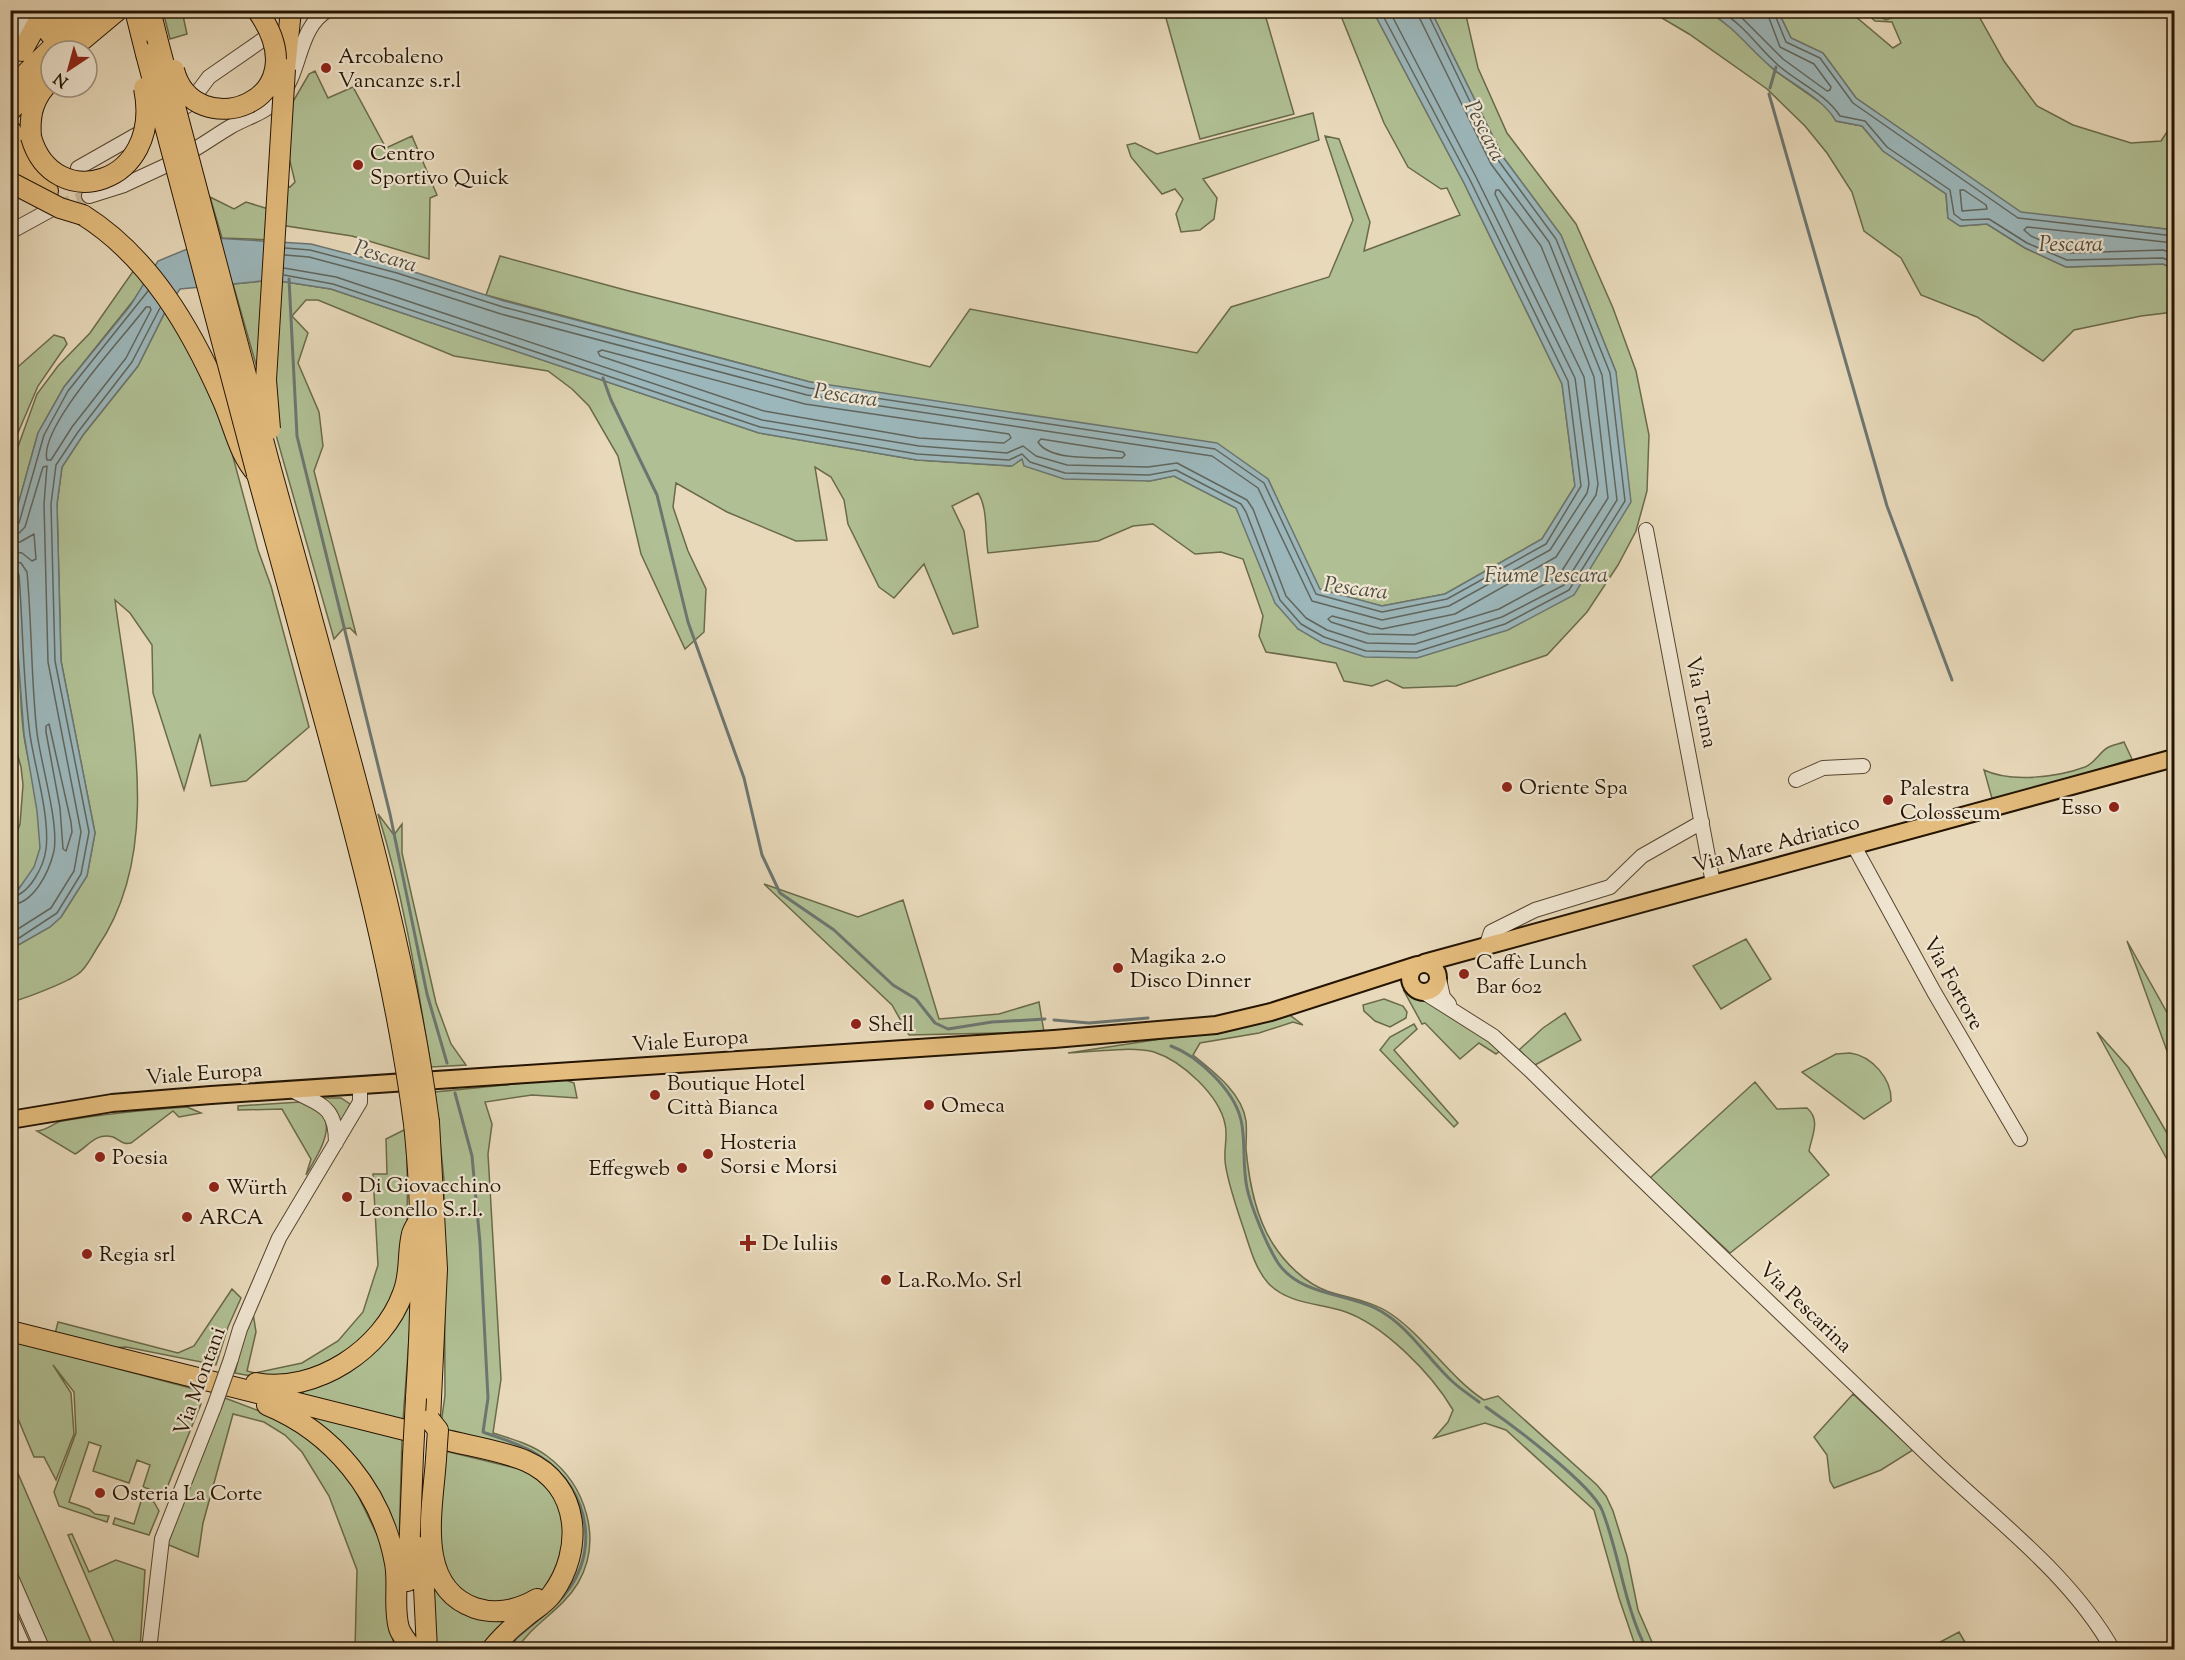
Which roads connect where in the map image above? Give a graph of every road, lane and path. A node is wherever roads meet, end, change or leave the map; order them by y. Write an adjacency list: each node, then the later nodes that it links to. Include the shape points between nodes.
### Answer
1 (26, 10): 14 (street)
2 (73, 10): 10 (highway)
3 (96, 10): 18 (highway)
4 (118, 10): 12 (highway)
5 (135, 10): 13 (highway)
6 (150, 10): 13 (highway)
7 (257, 10): 13 (highway, bridge, via 275,39 277,68 261,94 239,108 208,107 189,97 177,81 168,49)
8 (328, 10): 21 (street, via 309,30 299,64 278,99 264,111)
9 (291, 12): 30 (highway, bridge, via 266,380 275,452)
10 (55, 16): 14 (highway, via 37,24); 15 (highway)
11 (274, 32): 17 (street)
12 (83, 39)
13 (152, 46): 19 (highway, bridge, via 140,70 147,110 143,136 132,160 95,181 62,175 42,160 31,136 31,110); 30 (highway, bridge)
14 (16, 53)
15 (10, 77)
16 (39, 81): 20 (highway)
17 (202, 85): 21 (street, via 220,105); 25 (street, via 189,105)
18 (10, 89)
19 (39, 94)
20 (10, 111)
21 (231, 126): 23 (street)
22 (11, 131): 27 (highway, via 22,167)
23 (195, 149)
24 (165, 166): 28 (street)
25 (78, 168)
26 (10, 182): 28 (highway, bridge, via 60,208)
27 (50, 200): 28 (highway); 29 (street)
28 (86, 205): 30 (highway, via 163,292 216,385 244,460)
29 (10, 232)
30 (264, 470): 48 (highway, bridge, via 400,950 420,1050)
31 (1646, 530): 35 (street, Via Tenna)
32 (2175, 758): 36 (main road, Via Mare Adriatico)
33 (1863, 766): 34 (street, via 1823,768)
34 (1796, 780)
35 (1702, 822): 37 (street, Via Tenna); 38 (street, via 1642,856 1610,887 1527,914 1491,932)
36 (1854, 846): 37 (main road, Via Mare Adriatico); 49 (street, Via Fortore)
37 (1713, 883): 38 (main road, Via Mare Adriatico)
38 (1486, 946): 39 (main road, Via Mare Adriatico)
39 (1459, 954): 40 (main road, Via Mare Adriatico); 41 (main road, via 1444,965)
40 (1420, 964): 41 (main road, via 1434,967); 42 (main road, Viale Europa); 43 (main road, via 1411,971 1410,979)
41 (1439, 978): 43 (main road, via 1434,989); 44 (street, Via Pescarina, via 1443,997)
42 (1366, 981): 43 (main road, Viale Europa); 45 (main road, Viale Europa, via 1216,1025)
43 (1420, 991): 44 (street, Via Pescarina)
44 (1454, 1010): 67 (street, Via Pescarina, via 1512,1052 2042,1561 2081,1602)
45 (360, 1085): 46 (main road, Viale Europa); 50 (street, Via Montani, via 360,1102)
46 (290, 1089): 47 (main road, Viale Europa, via 112,1103); 50 (street, via 326,1108 334,1121)
47 (10, 1120)
48 (422, 1123): 51 (highway); 55 (highway, via 437,1269)
49 (2020, 1139)
50 (336, 1143): 65 (street, Via Montani, bridge, via 275,1246 162,1539)
51 (420, 1218): 53 (highway, via 412,1234 409,1274 398,1305 370,1343 345,1363 316,1377 283,1384 231,1378); 55 (highway)
52 (10, 1331): 53 (highway)
53 (209, 1381): 54 (highway)
54 (236, 1387): 56 (highway); 62 (highway, via 306,1424 331,1443 350,1467 377,1513 391,1550 396,1569 399,1628)
55 (426, 1406): 58 (highway, bridge)
56 (405, 1430)
57 (442, 1439): 60 (highway, via 520,1459 552,1480 567,1503 574,1528 571,1558)
58 (426, 1457): 60 (highway, via 433,1560 446,1588 471,1606 492,1612 528,1605); 62 (highway, via 407,1543)
59 (10, 1575): 64 (street)
60 (561, 1581): 66 (highway, via 551,1597 508,1630)
61 (10, 1616): 63 (street)
62 (417, 1649)
63 (25, 1650)
64 (43, 1650)
65 (149, 1650)
66 (490, 1650)
67 (2113, 1650)

